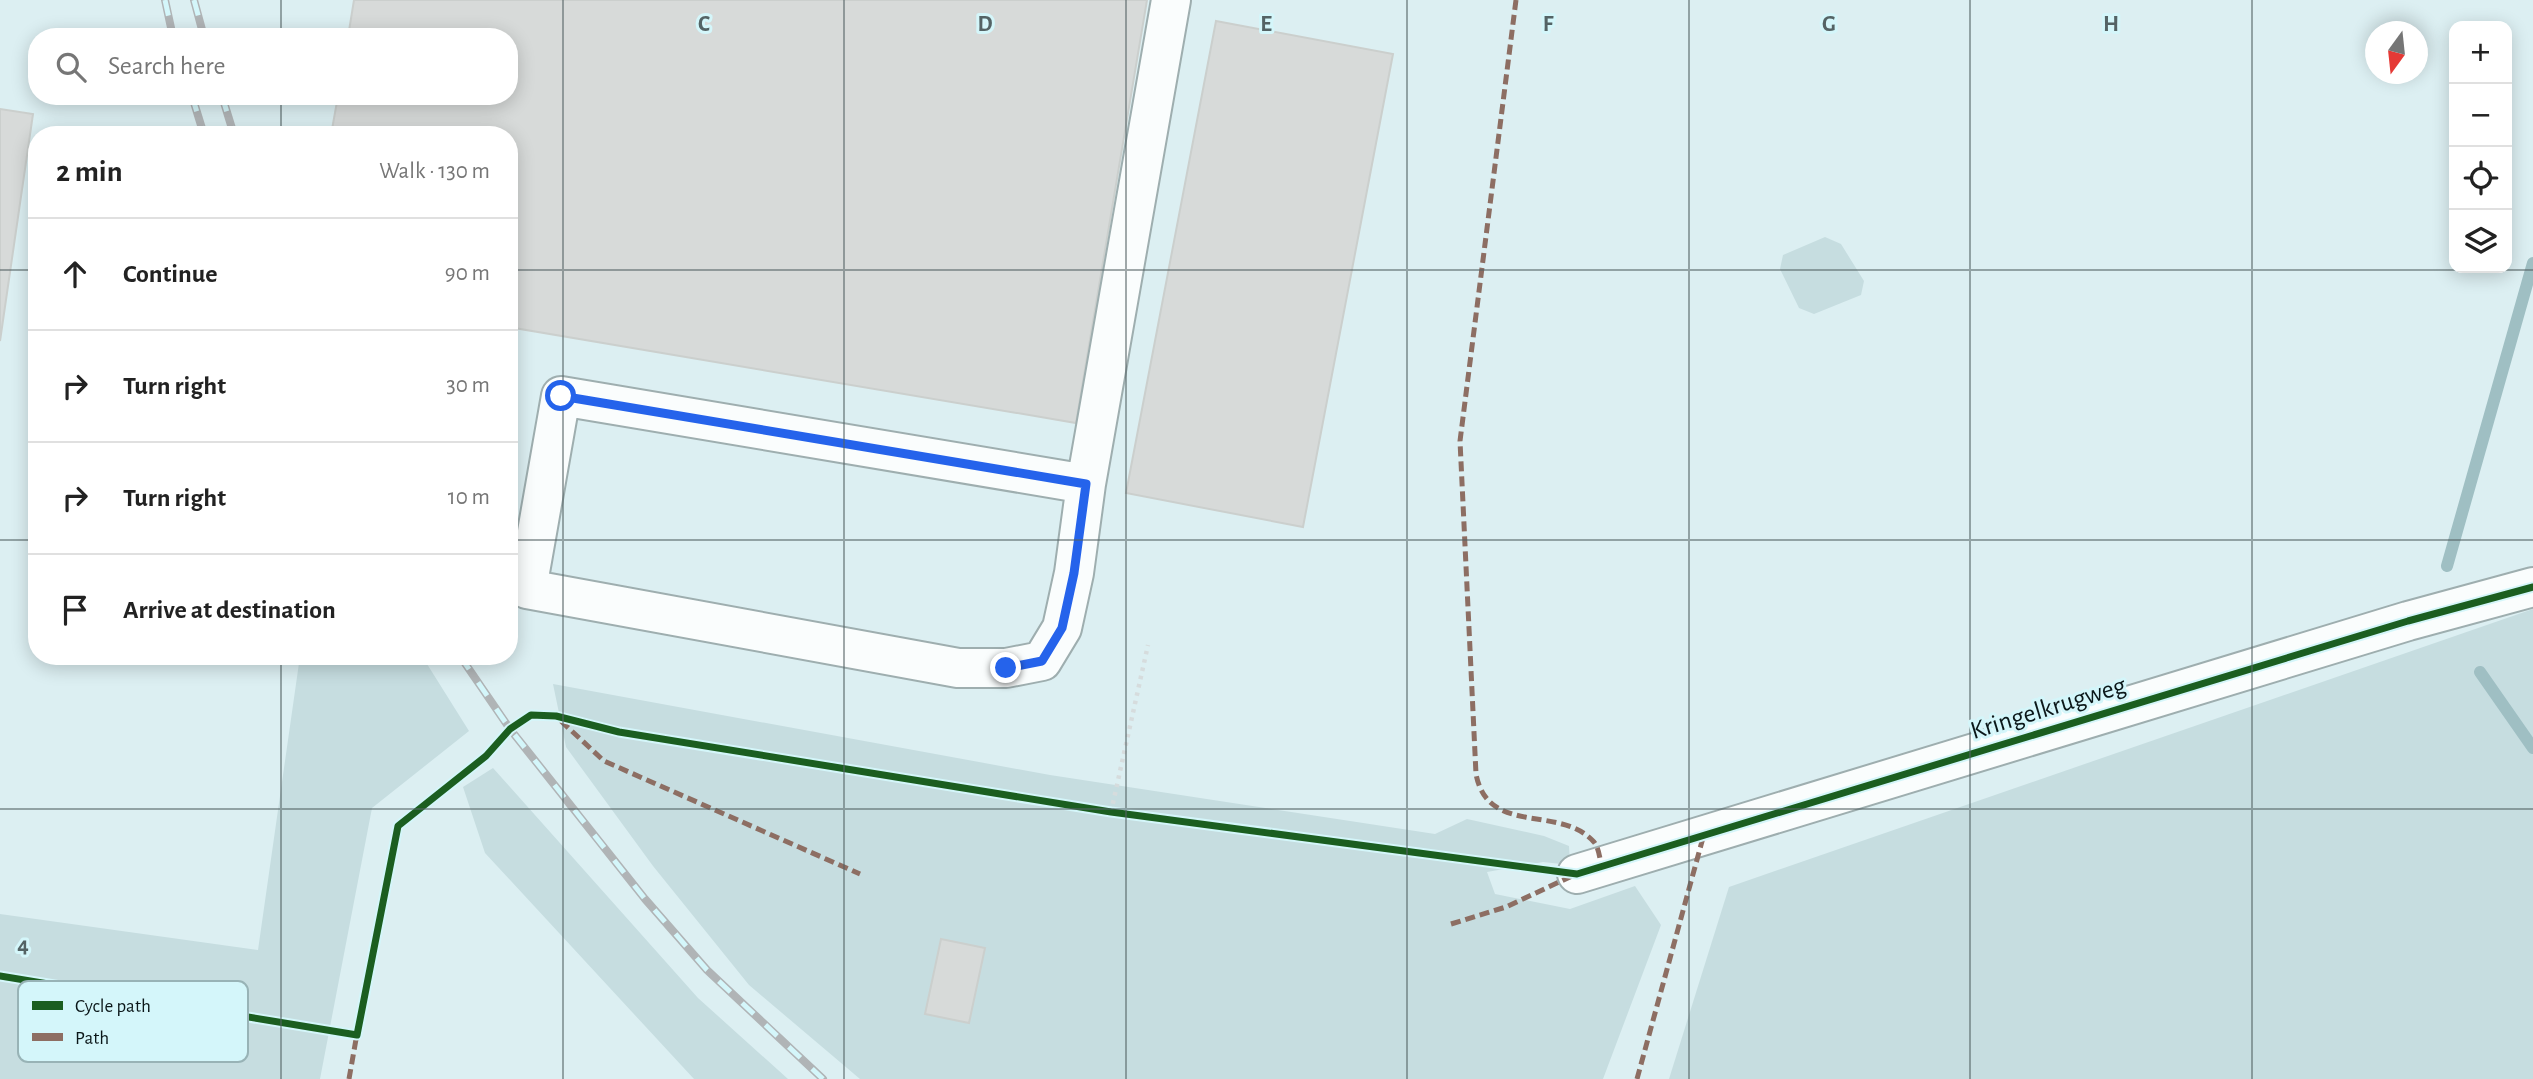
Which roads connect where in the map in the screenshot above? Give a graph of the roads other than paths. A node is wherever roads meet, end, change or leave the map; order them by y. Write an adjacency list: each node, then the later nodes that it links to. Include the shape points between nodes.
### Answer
1 (1171, 0): 2 (street)
2 (1086, 484): 3 (street, via 1062,628 1042,661 1006,668 958,667); 3 (street, via 561,396)
3 (518, 584)
4 (2533, 587): 5 (street, Kringelkrugweg)
5 (1577, 874)

